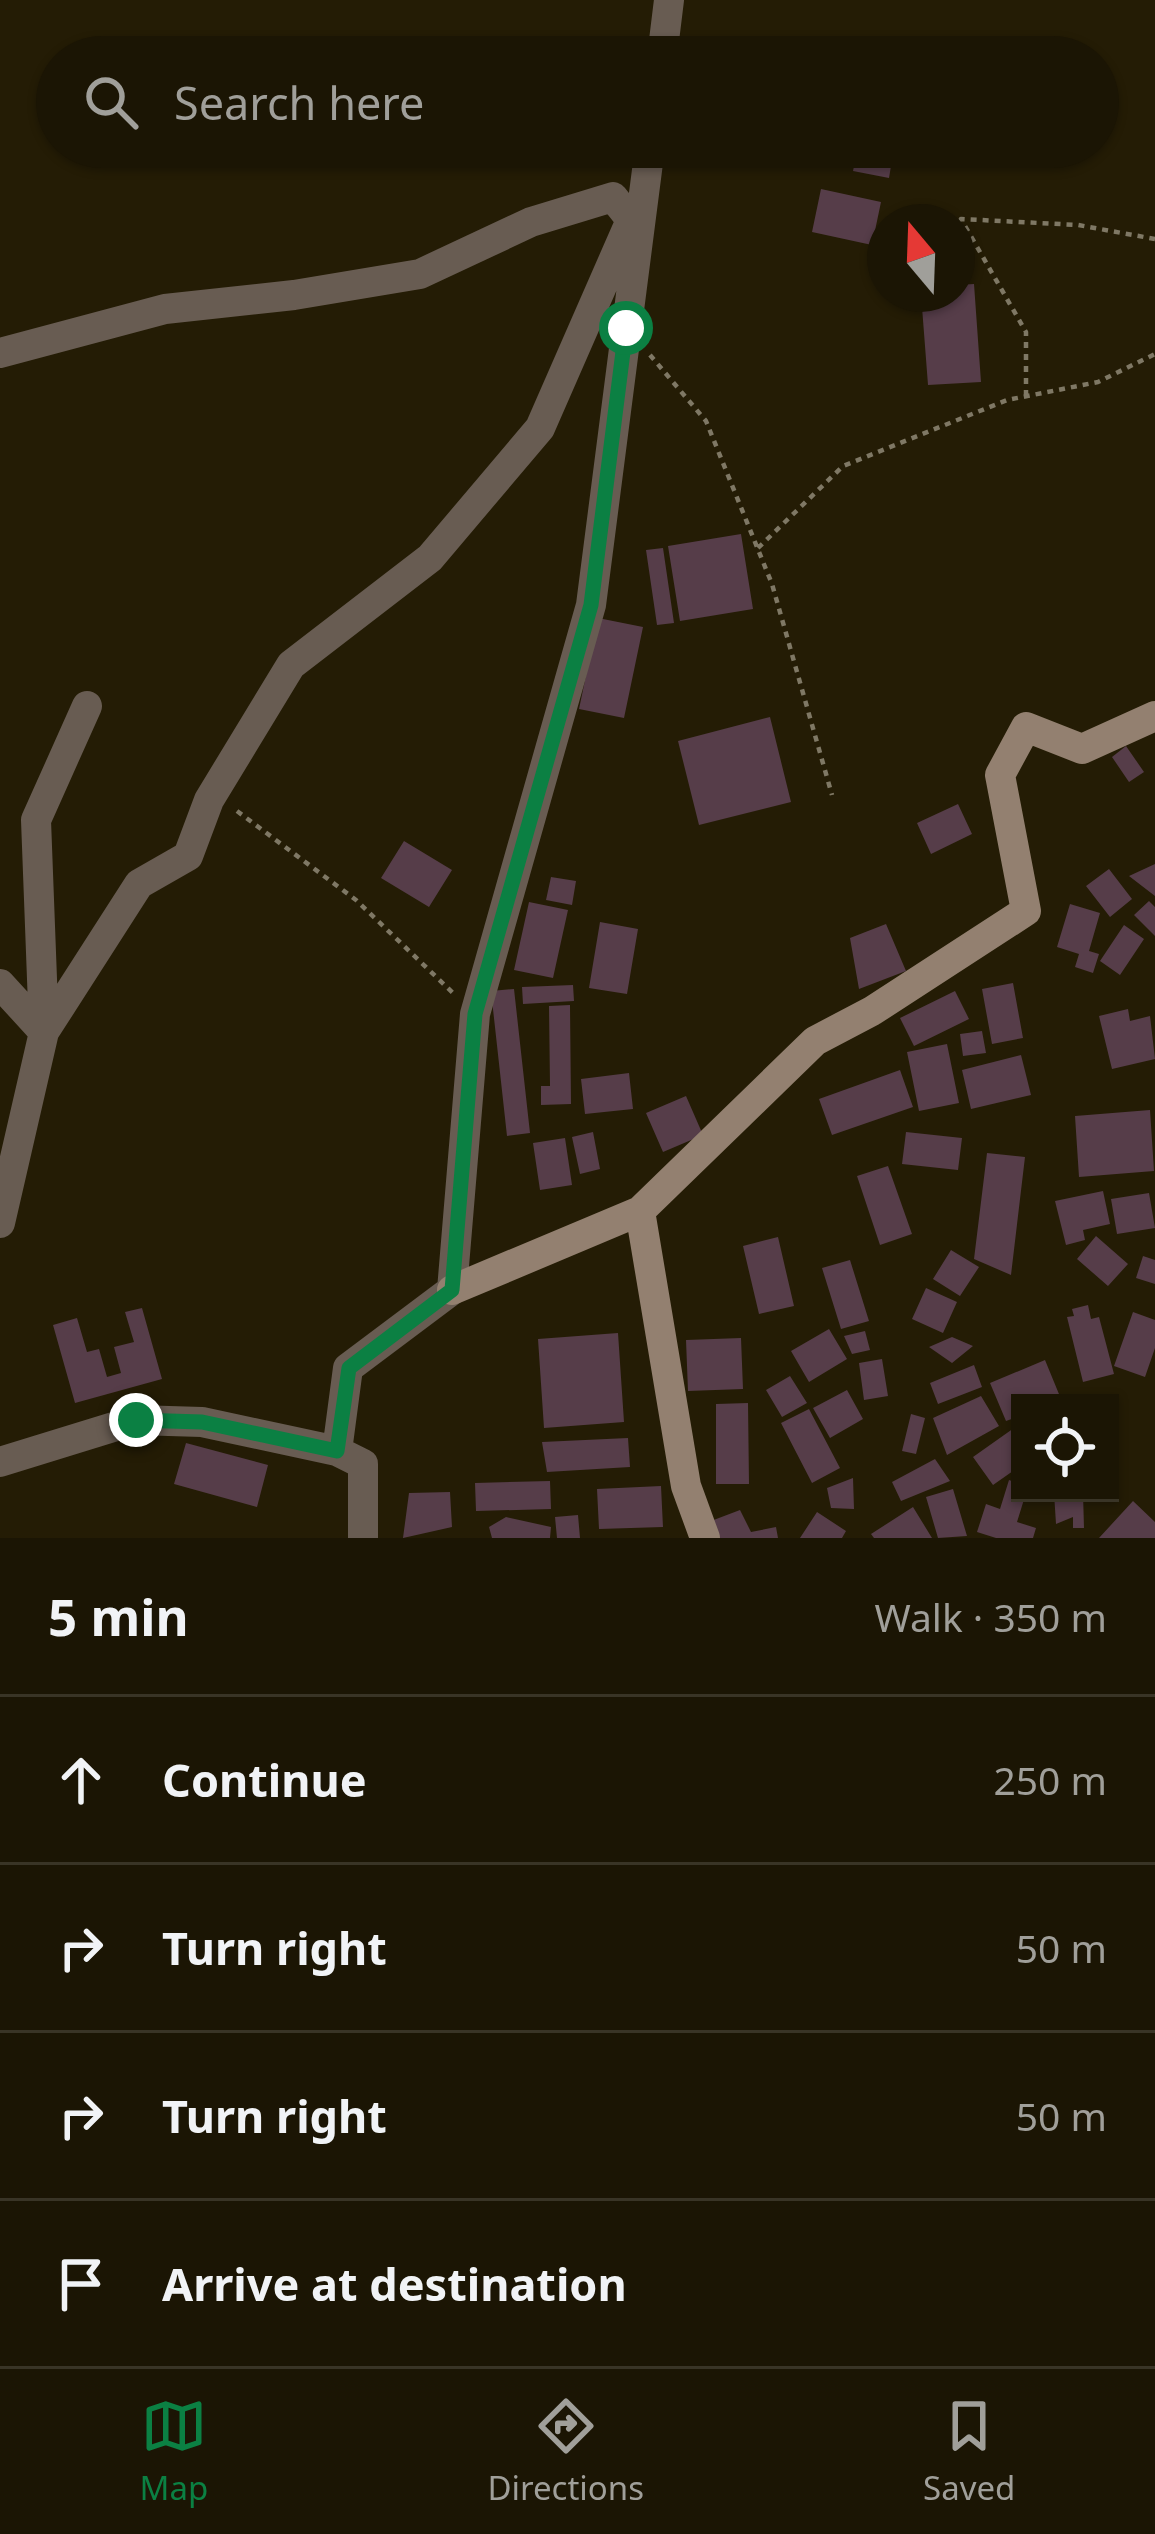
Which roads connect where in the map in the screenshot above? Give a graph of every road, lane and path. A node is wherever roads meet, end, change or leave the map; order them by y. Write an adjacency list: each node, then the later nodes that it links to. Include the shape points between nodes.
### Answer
1 (669, 0): 2 (street)
2 (665, 36)
3 (646, 168): 4 (street)
4 (635, 225): 6 (street); 7 (street, via 613,197 531,222 420,274 165,309); 13 (street, via 540,428 430,558 291,665)
5 (1155, 239): 9 (path, via 1078,225 961,219 1026,332)
6 (626, 328): 10 (path, via 706,421); 16 (street, via 591,605)
7 (0, 353)
8 (1155, 354): 9 (path, via 1098,382)
9 (1026, 396): 10 (path, via 843,466)
10 (758, 548): 14 (path)
11 (87, 706): 17 (street, via 36,820)
12 (1155, 716): 18 (street, via 1082,749 1026,728 1000,775 1026,910 815,1041)
13 (214, 793): 16 (path, via 356,899); 17 (street, via 188,856 139,884)
14 (832, 795)
15 (0, 984): 17 (street)
16 (475, 1014): 20 (street)
17 (44, 1033): 19 (street)
18 (640, 1211): 20 (street); 24 (street, via 686,1486)
19 (0, 1223)
20 (452, 1290): 21 (street, via 349,1368)
21 (337, 1451): 22 (street, via 202,1422 136,1420); 23 (street, via 363,1464)
22 (0, 1462)
23 (363, 1538)
24 (704, 1538)

